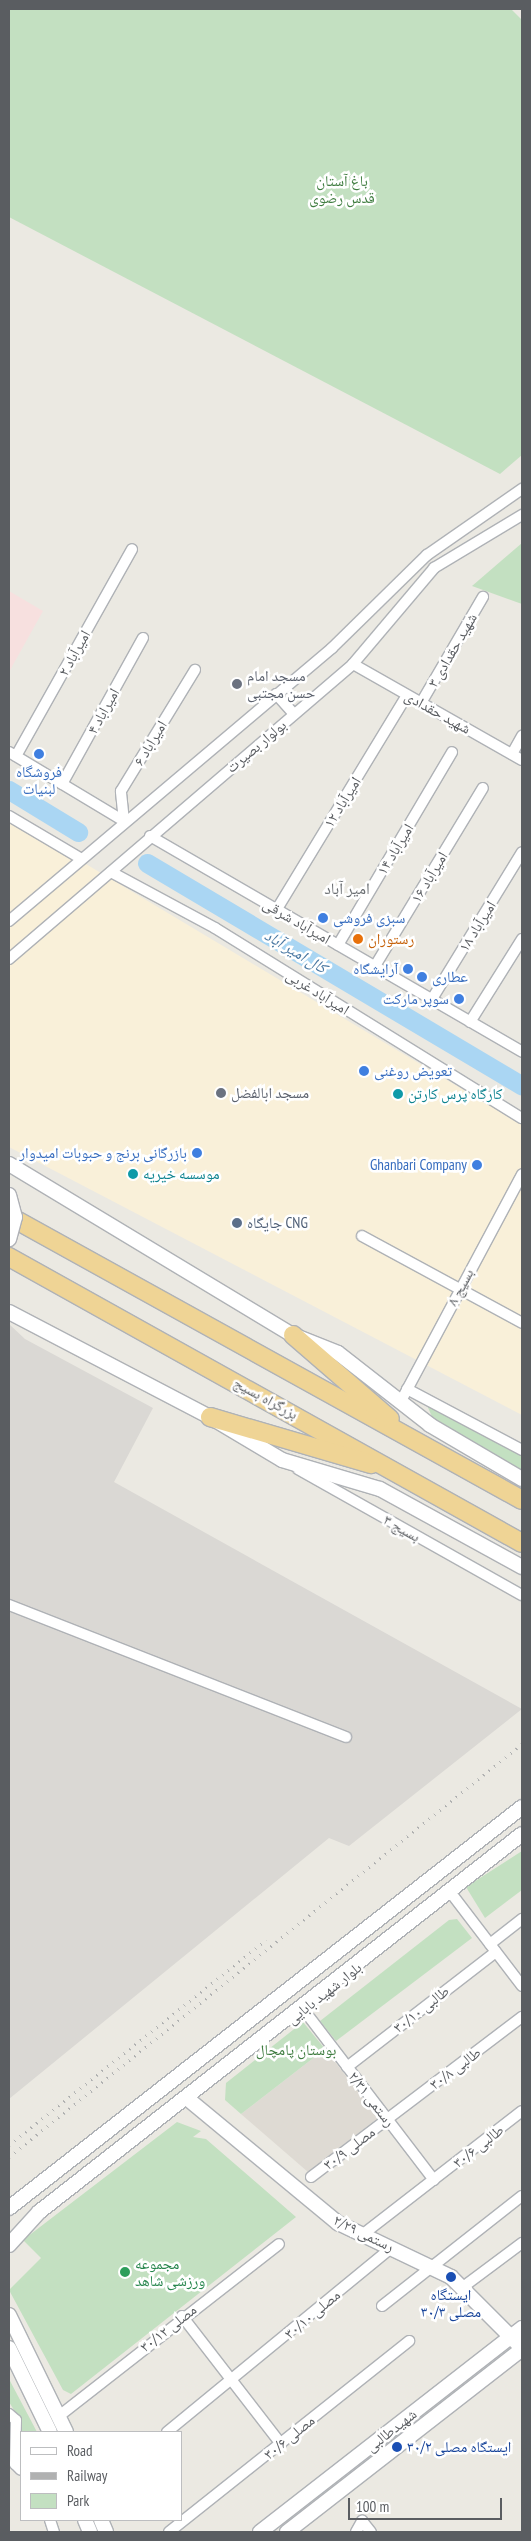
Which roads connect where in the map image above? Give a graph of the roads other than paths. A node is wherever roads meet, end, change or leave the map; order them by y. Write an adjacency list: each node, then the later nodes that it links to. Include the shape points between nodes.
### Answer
1 (522, 489): 8 (street, بولوار بصیرت, via 427,555 332,648)
2 (522, 515): 6 (street, بولوار بصیرت, via 434,568)
3 (132, 549): 14 (street, امیرآباد ۲)
4 (483, 597): 10 (street, شهید حقدادی ۳)
5 (143, 638): 17 (street, امیراباد ۴)
6 (353, 664): 9 (street, شهید حقدادی); 11 (street, بولوار بصیرت)
7 (195, 670): 20 (street, امیراباد ۶, via 121,791)
8 (276, 694): 11 (street); 20 (street, بولوار بصیرت)
9 (407, 695): 10 (street, شهید حقدادی); 25 (street, امیرآباد ۱۲)
10 (421, 703): 15 (street, شهید حقدادی)
11 (294, 714): 21 (street, بولوار بصیرت)
12 (522, 736): 15 (street)
13 (452, 752): 28 (street, امیرآباد ۱۴)
14 (12, 754): 17 (street)
15 (512, 754): 16 (street, شهید حقدادی)
16 (522, 760)
17 (62, 784): 20 (street)
18 (482, 788): 30 (street, امیرآباد ۱۶)
19 (9, 816): 23 (street)
20 (124, 821): 23 (street, بولوار بصیرت)
21 (150, 836): 24 (street, بولوار بصیرت); 25 (street, امیرآباد شرقی)
22 (522, 852): 31 (street, امیرآباد ۱۸)
23 (80, 858): 26 (street, بولوار بصیرت)
24 (111, 872): 29 (street, بولوار بصیرت); 34 (street, امیرآباد غربی, via 215,928)
25 (277, 909): 28 (street, امیرآباد شرقی)
26 (9, 920)
27 (522, 939): 32 (street)
28 (338, 945): 30 (street, امیرآباد شرقی)
29 (9, 958)
30 (375, 966): 31 (street, امیرآباد شرقی)
31 (432, 999): 32 (street, امیرآباد شرقی)
32 (470, 1022): 33 (street, امیرآباد شرقی)
33 (522, 1052)
34 (522, 1118)
35 (9, 1164): 45 (street)
36 (522, 1174): 42 (street, بسیج ۸)
37 (9, 1194): 40 (street, bridge, via 15,1217)
38 (9, 1216): 48 (highway)
39 (362, 1236): 42 (street)
40 (9, 1239)
41 (9, 1258): 51 (highway, بزرگراه بسیج)
42 (459, 1287): 44 (street); 46 (street, بسیج ۸)
43 (9, 1312): 47 (street)
44 (522, 1323)
45 (293, 1334): 46 (street, via 338,1353); 48 (highway)
46 (404, 1395): 49 (street); 52 (street, via 430,1425)
47 (210, 1417): 50 (street); 51 (highway)
48 (416, 1442): 53 (highway)
49 (522, 1450)
50 (282, 1460): 55 (street, via 380,1489); 56 (street, بسیج ۳)
51 (404, 1474): 54 (highway, بزرگراه بسیج)
52 (522, 1479)
53 (522, 1500)
54 (522, 1543)
55 (522, 1567)
56 (522, 1595)
57 (9, 1605): 58 (street)
58 (346, 1737)
59 (522, 1807): 74 (street, بلوار شهید بابایی)
60 (522, 1834): 61 (street, بلوار شهید بابایی)
61 (450, 1893): 63 (street); 68 (street, بلوار شهید بابایی)
62 (522, 1920): 63 (street, طالبی ۳۰/۱۰)
63 (493, 1948): 64 (street); 67 (street, طالبی ۳۰/۱۰)
64 (522, 1986)
65 (522, 2017): 70 (street, طالبی ۳۰/۸)
66 (310, 2018): 67 (street, رستمی ۲/۳۱)
67 (347, 2067): 70 (street, رستمی ۲/۳۱)
68 (188, 2099): 75 (street, رستمی ۲/۲۹, via 315,2207); 78 (street, بلوار شهید بابایی, via 39,2212)
69 (522, 2111): 72 (street, طالبی ۳۰/۶)
70 (387, 2119): 71 (street, مصلی ۳۰/۹); 72 (street, رستمی ۲/۳۱)
71 (311, 2177)
72 (434, 2180): 75 (street, طالبی ۳۰/۶)
73 (522, 2196): 80 (street)
74 (9, 2208)
75 (362, 2235): 79 (street, رستمی ۲/۲۹)
76 (522, 2243): 81 (street)
77 (279, 2244): 84 (street, مصلی ۳۰/۱۲)
78 (9, 2245)
79 (392, 2247): 80 (street, رستمی ۲/۲۹); 89 (street, مصلی ۳۰/۱۰)
80 (431, 2265): 81 (street, رستمی ۲/۲۹); 82 (street)
81 (463, 2287): 87 (street, رستمی ۲/۲۹)
82 (382, 2306)
83 (9, 2315): 91 (street)
84 (182, 2316): 89 (street); 91 (street, مصلی ۳۰/۱۲)
85 (522, 2328): 87 (street, شهیدطالبی)
86 (409, 2341): 95 (street, مصلی ۳۰/۶)
87 (518, 2344): 98 (street, شهیدطالبی); 99 (street, شهیدطالبی)
88 (9, 2348): 92 (street)
89 (232, 2380): 94 (street, مصلی ۳۰/۱۰); 95 (street)
90 (9, 2414): 96 (street, via 16,2420)
91 (59, 2416): 93 (street)
92 (50, 2431)
93 (66, 2431)
94 (168, 2431)
95 (282, 2444): 97 (street, مصلی ۳۰/۶)
96 (15, 2465)
97 (169, 2532)
98 (260, 2532)
99 (287, 2532)
100 (356, 2532): 101 (street, via 362,2521)
101 (371, 2532)

